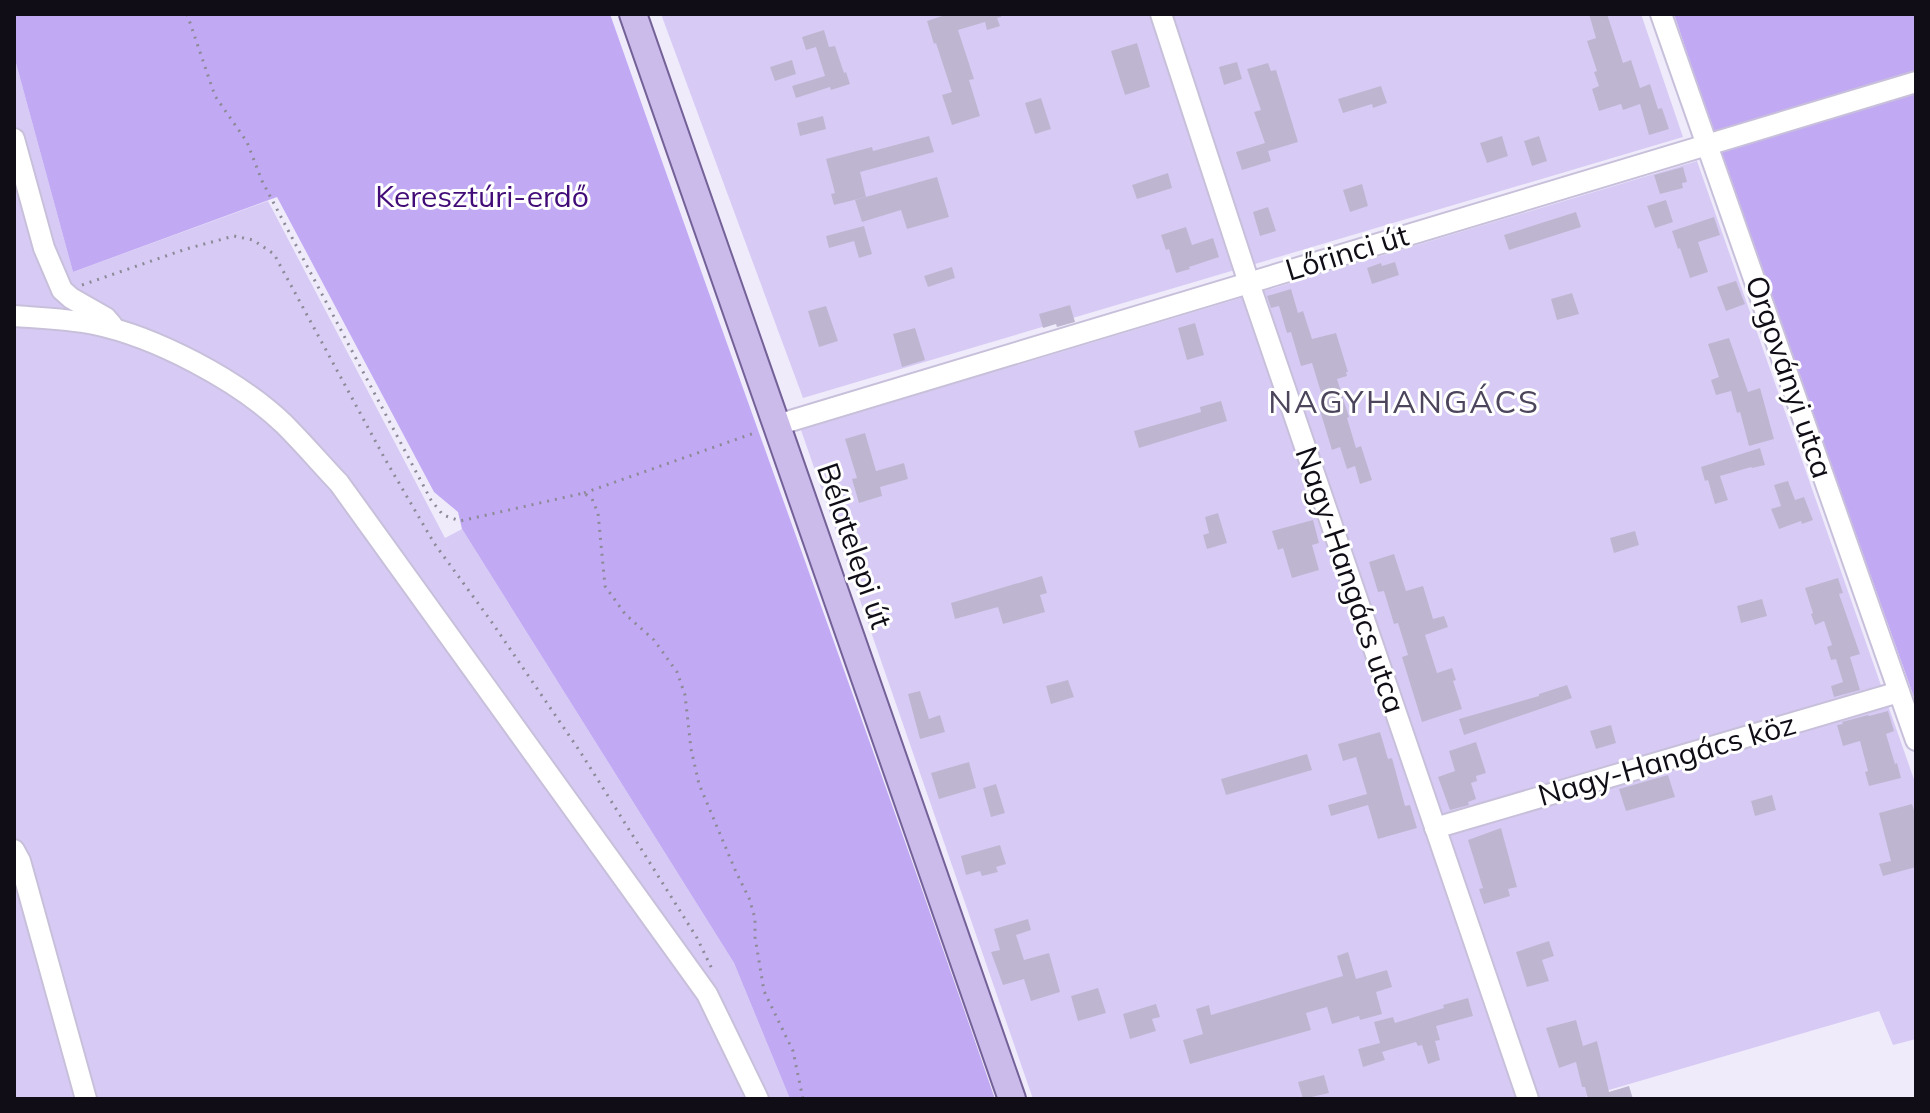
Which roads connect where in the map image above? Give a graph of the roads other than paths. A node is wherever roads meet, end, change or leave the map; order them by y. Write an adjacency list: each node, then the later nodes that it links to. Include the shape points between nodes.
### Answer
1 (633, 14): 10 (main road, Bélatelepi út)
2 (1161, 14): 7 (street, Nagy-Hangács utca)
3 (1661, 14): 6 (street, Orgoványi utca)
4 (1916, 82): 6 (street, Lőrinci út)
5 (14, 139): 9 (street, via 44,248 62,290)
6 (1707, 144): 7 (street, Lőrinci út); 11 (street, Orgoványi utca)
7 (1249, 283): 10 (street, Lőrinci út); 13 (street, Nagy-Hangács utca)
8 (14, 316): 9 (street)
9 (116, 330): 16 (street, via 176,353 251,396 339,483 707,994)
10 (777, 425): 17 (main road, Bélatelepi út)
11 (1899, 692): 12 (street, Orgoványi utca); 13 (street, Nagy-Hangács köz)
12 (1916, 740)
13 (1435, 828): 18 (street, Nagy-Hangács utca)
14 (14, 850): 15 (street)
15 (86, 1099)
16 (758, 1099)
17 (1012, 1099)
18 (1528, 1099)

